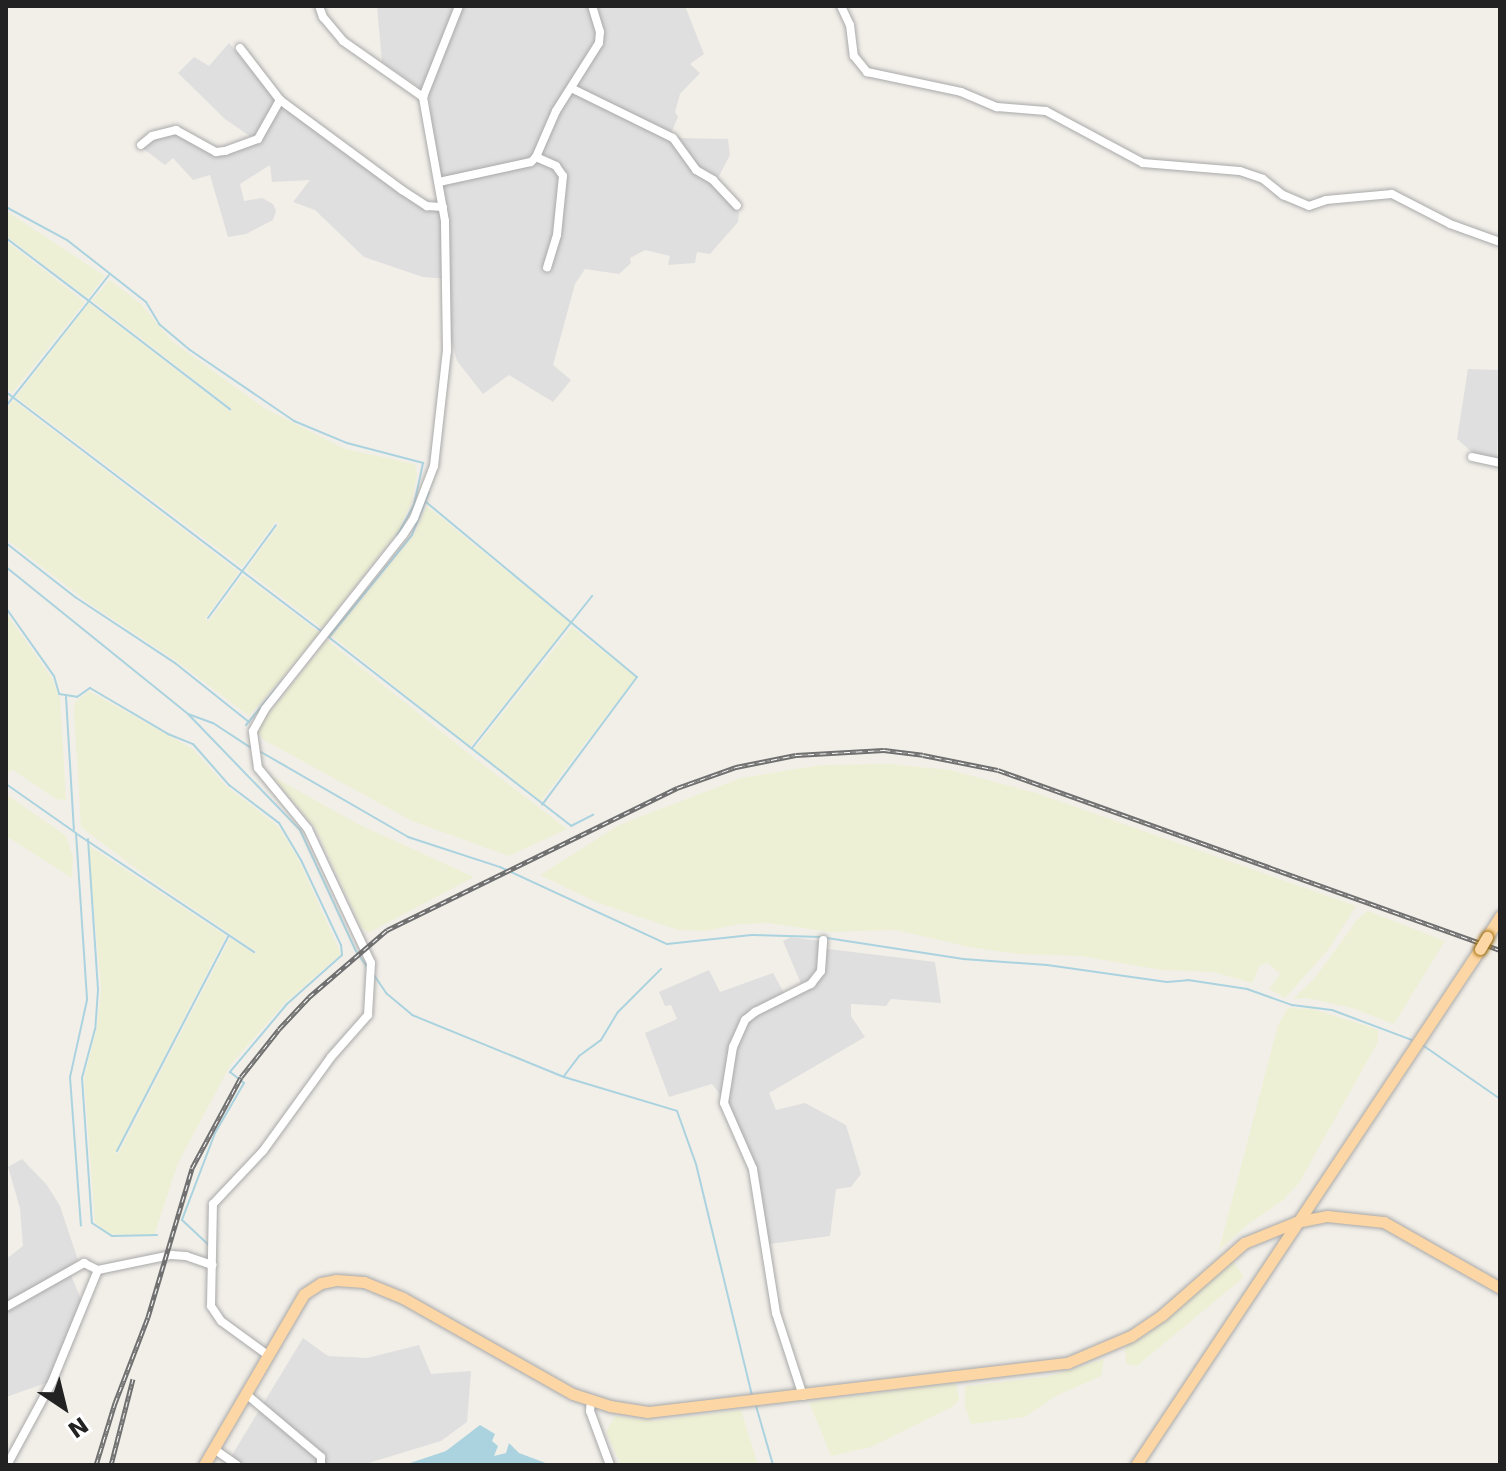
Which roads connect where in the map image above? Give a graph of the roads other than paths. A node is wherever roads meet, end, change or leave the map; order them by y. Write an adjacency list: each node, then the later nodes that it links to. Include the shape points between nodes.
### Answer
1 (319, 6): 7 (street, via 343,41)
2 (459, 6): 7 (street)
3 (592, 6): 6 (street, via 599,43)
4 (841, 6): 14 (street, via 854,56 867,72 961,92 997,107 1046,111 1143,163 1240,171 1309,206 1392,194)
5 (240, 48): 8 (street)
6 (573, 89): 10 (street, via 556,111); 12 (street, via 673,138 696,170)
7 (423, 97): 11 (street)
8 (280, 100): 9 (street, via 258,139 225,151 216,152 176,130); 13 (street, via 402,190 427,206)
9 (141, 145)
10 (536, 157): 11 (street); 15 (street, via 556,166 563,176 557,235)
11 (439, 182): 13 (street)
12 (737, 206)
13 (443, 207): 21 (street, via 447,351 434,466 403,535 253,731 258,768 308,829 369,955 372,1005 287,1122 213,1204)
14 (1500, 242)
15 (547, 267)
16 (1472, 457): 17 (street)
17 (1500, 463)
18 (1500, 916): 20 (main road, bridge)
19 (823, 940): 27 (street, via 821,971 811,984 745,1020 733,1047 724,1103 753,1169 776,1313)
20 (1296, 1222): 23 (main road, via 1327,1216 1384,1222); 27 (main road, via 1244,1243 1162,1315 1092,1354 1037,1368); 35 (main road)
21 (212, 1265): 22 (street, via 171,1255); 25 (street, via 211,1306 221,1321)
22 (98, 1270): 24 (street, via 84,1263); 30 (street, via 52,1382)
23 (1500, 1288)
24 (6, 1307)
25 (269, 1356): 26 (main road); 28 (main road, via 304,1294 321,1283 353,1280 403,1298)
26 (246, 1394): 29 (main road); 33 (street, via 321,1457)
27 (803, 1396): 28 (main road, via 648,1412)
28 (591, 1401): 34 (street)
29 (214, 1449): 31 (main road); 32 (street)
30 (7, 1465)
31 (204, 1465)
32 (237, 1465)
33 (321, 1465)
34 (610, 1465)
35 (1136, 1465)

